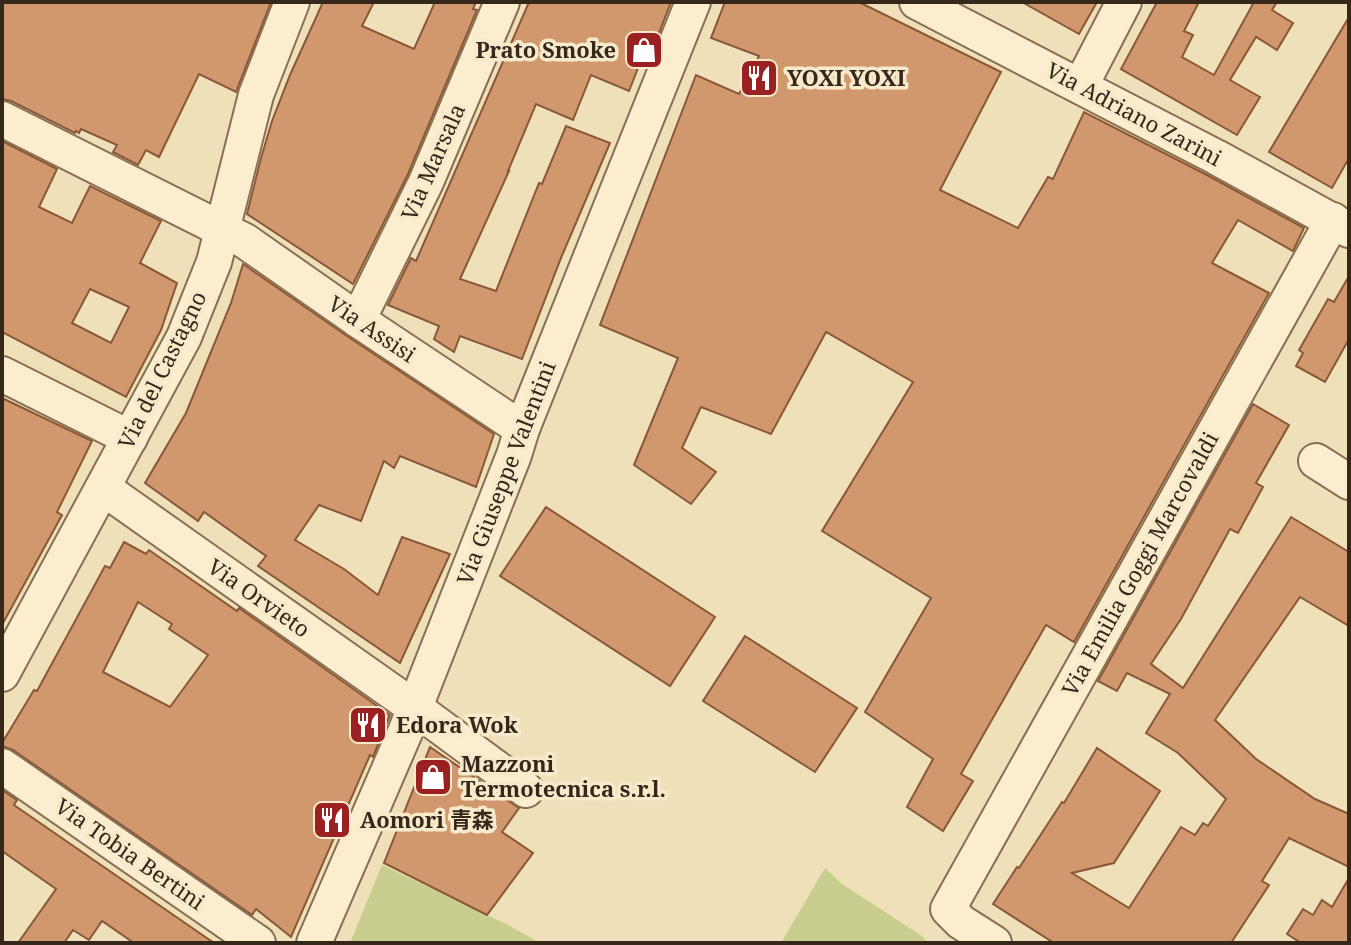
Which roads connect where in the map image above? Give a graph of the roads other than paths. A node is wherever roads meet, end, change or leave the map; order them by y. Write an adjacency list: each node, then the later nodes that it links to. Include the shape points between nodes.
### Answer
1 (292, 2): 9 (street, Via del Castagno, via 256,95)
2 (502, 2): 10 (street, Via Marsala, via 426,182)
3 (693, 2): 12 (street, Via Giuseppe Valentini)
4 (917, 2): 6 (street, Via Adriano Zarini)
5 (1124, 2): 6 (street)
6 (1081, 85): 8 (street, Via Adriano Zarini)
7 (2, 119): 9 (street, Via Assisi)
8 (1341, 225): 23 (street, Via Emilia Goggi Marcovaldi, via 948,909)
9 (223, 229): 10 (street, Via Assisi); 13 (street, Via del Castagno, via 184,337)
10 (358, 320): 12 (street, Via Assisi)
11 (2, 374): 13 (street)
12 (522, 429): 18 (street, Via Giuseppe Valentini)
13 (130, 438): 16 (street, Via del Castagno)
14 (1316, 461): 15 (street)
15 (1349, 482)
16 (103, 488): 17 (street, Via del Castagno); 18 (street, Via Orvieto)
17 (2, 674)
18 (415, 708): 20 (street, Via Orvieto); 22 (street, Via Giuseppe Valentini)
19 (2, 766): 21 (street, Via Tobia Bertini)
20 (526, 790)
21 (258, 943)
22 (314, 943)
23 (994, 943)

